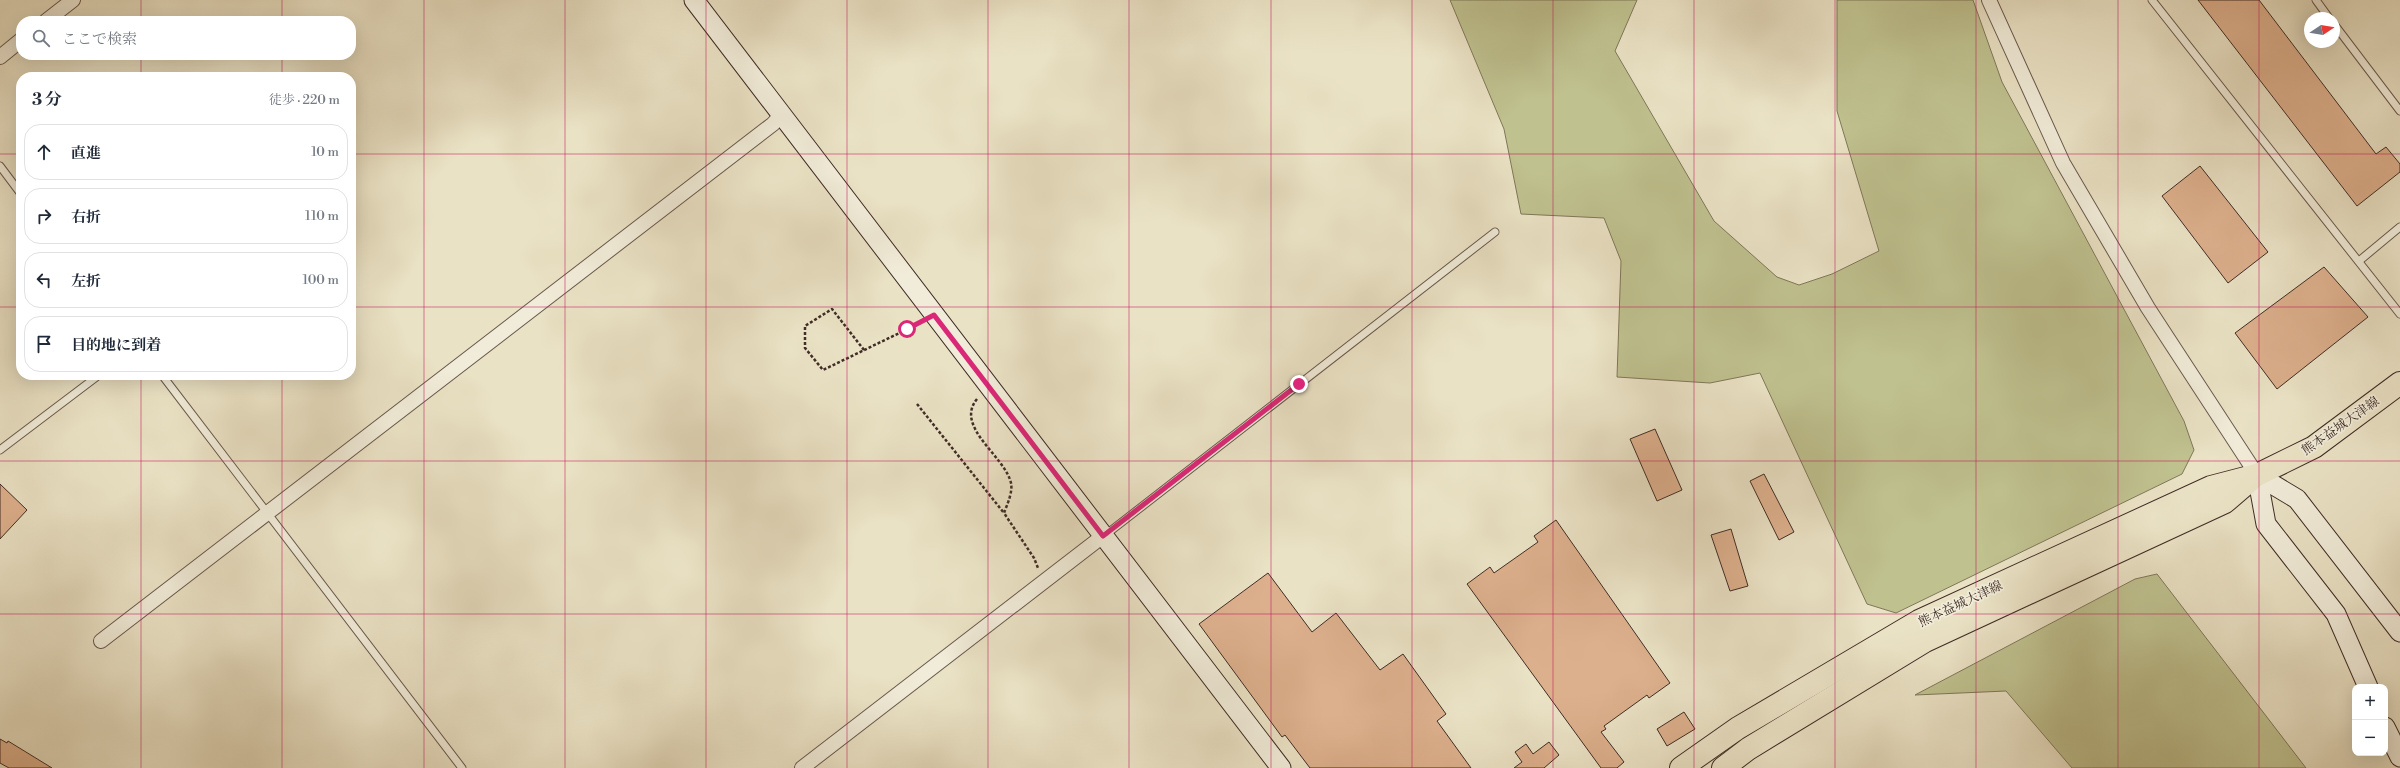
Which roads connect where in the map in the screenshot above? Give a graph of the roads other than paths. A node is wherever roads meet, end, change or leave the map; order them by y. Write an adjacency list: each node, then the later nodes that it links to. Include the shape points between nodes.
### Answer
1 (73, 0): 7 (street)
2 (694, 0): 12 (street)
3 (1989, 0): 23 (street, via 2063,163 2148,308)
4 (2152, 0): 17 (lane)
5 (2316, 0): 6 (lane)
6 (2325, 12)
7 (52, 16)
8 (2340, 32): 11 (lane)
9 (16, 44): 10 (street)
10 (0, 57)
11 (2400, 111)
12 (782, 114): 24 (street); 25 (street)
13 (0, 166): 14 (lane)
14 (16, 187)
15 (2400, 227): 17 (lane)
16 (1495, 232): 25 (lane)
17 (2360, 261): 18 (lane)
18 (2400, 314)
19 (92, 380): 22 (lane)
20 (166, 380): 24 (lane)
21 (2400, 383): 23 (main road, 熊本益城大津線, via 2314,447)
22 (0, 450)
23 (2257, 475): 26 (street, via 2296,499); 28 (street, via 2266,524 2336,614); 34 (main road, 熊本益城大津線, via 2212,487 1919,621 1738,728); 35 (main road, 熊本益城大津線, via 2225,502 1925,641 1748,749)
24 (269, 514): 27 (street); 31 (lane)
25 (1103, 536): 32 (street); 33 (street)
26 (2400, 632)
27 (101, 641)
28 (2367, 684)
29 (2388, 732): 30 (street)
30 (2400, 756)
31 (462, 768)
32 (802, 768)
33 (1282, 768)
34 (1681, 768)
35 (1723, 768)

